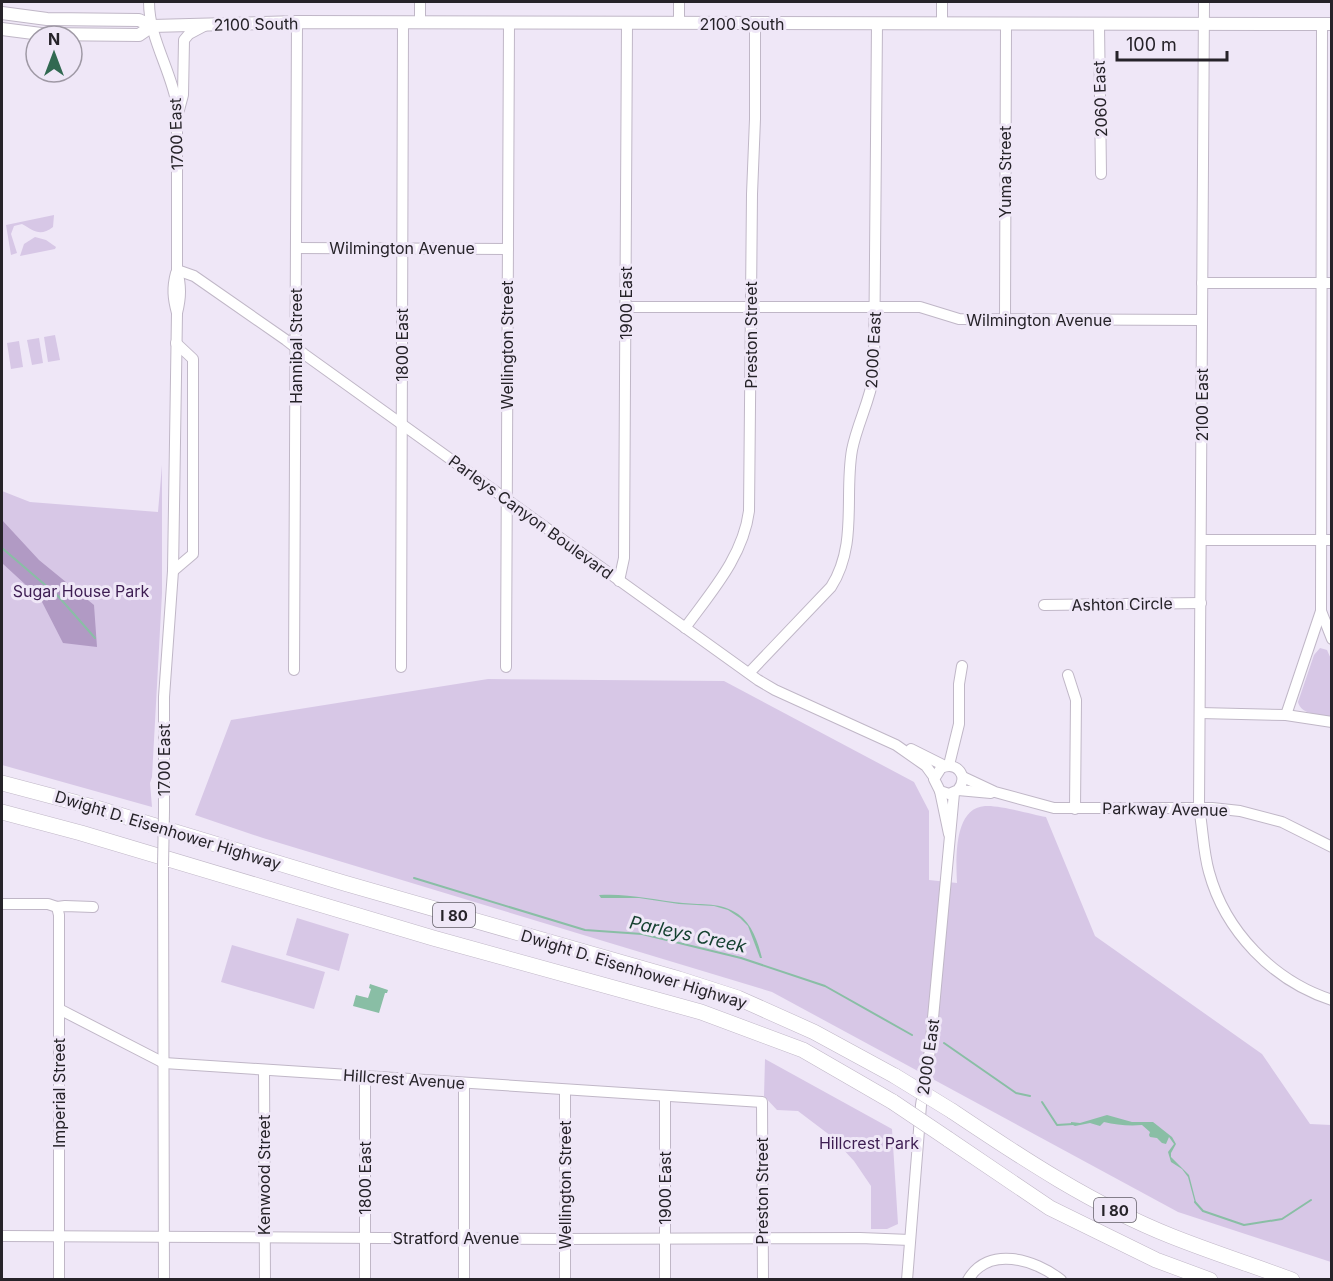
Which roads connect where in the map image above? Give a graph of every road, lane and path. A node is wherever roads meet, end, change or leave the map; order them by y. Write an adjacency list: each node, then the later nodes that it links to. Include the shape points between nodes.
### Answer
1 (149, 2): 21 (street, 1700 East)
2 (420, 2): 9 (street)
3 (679, 2): 12 (street)
4 (942, 2): 16 (street)
5 (1204, 2): 18 (street, 2100 East)
6 (2, 13): 21 (main road, 2100 South, via 47,20 139,20)
7 (297, 22): 8 (main road, 2100 South); 13 (main road, 2100 South); 25 (street, Hannibal Street)
8 (403, 23): 9 (main road, 2100 South); 26 (street, 1800 East)
9 (420, 23): 10 (main road, 2100 South)
10 (509, 23): 11 (main road, 2100 South); 27 (street, Wellington Street)
11 (627, 23): 12 (main road, 2100 South); 31 (street, 1900 East)
12 (679, 23): 14 (main road, 2100 South)
13 (206, 24): 21 (main road, 2100 South); 23 (street, via 183,40 183,95)
14 (755, 24): 15 (main road, 2100 South); 32 (street, Preston Street)
15 (877, 24): 16 (main road, 2100 South); 33 (street, 2000 East)
16 (942, 24): 17 (main road, 2100 South)
17 (1006, 24): 20 (main road, 2100 South); 34 (street, Yuma Street)
18 (1204, 24): 19 (main road, 2100 South); 20 (main road, 2100 South); 29 (street, 2100 East)
19 (1327, 24): 30 (street)
20 (1099, 25): 24 (street, 2060 East)
21 (152, 26): 22 (main road, 2100 South, via 140,35 41,34); 23 (street, 1700 East, via 172,82)
22 (2, 29)
23 (178, 113): 28 (street, 1700 East)
24 (1101, 174)
25 (296, 248): 26 (street, Wilmington Avenue); 37 (street, Hannibal Street)
26 (402, 249): 27 (street, Wilmington Avenue); 38 (street, 1800 East)
27 (508, 249): 39 (street, Wellington Street)
28 (177, 270): 36 (street, 1700 East, via 181,293); 37 (street, Parleys Canyon Boulevard, via 194,276)
29 (1202, 283): 30 (street); 35 (street, 2100 East)
30 (1327, 284): 41 (street)
31 (626, 307): 32 (street, Wilmington Avenue); 43 (street, 1900 East, via 624,558)
32 (751, 307): 33 (street, Wilmington Avenue); 47 (street, Preston Street, via 748,519 732,562)
33 (876, 307): 34 (street, Wilmington Avenue, via 924,308 959,320); 53 (street, 2000 East, via 874,375 870,400 852,447 850,519 840,570 823,596)
34 (1005, 320): 35 (street, Wilmington Avenue)
35 (1202, 320): 40 (street, 2100 East)
36 (176, 343): 42 (street, 1700 East); 42 (street, via 194,359 193,554)
37 (296, 348): 38 (street, Parleys Canyon Boulevard); 52 (street, Hannibal Street)
38 (402, 424): 39 (street, Parleys Canyon Boulevard); 50 (street, 1800 East)
39 (507, 500): 43 (street, Parleys Canyon Boulevard); 51 (street, Wellington Street)
40 (1201, 540): 41 (street); 44 (street, 2100 East)
41 (1326, 540): 46 (street)
42 (173, 571): 76 (street, 1700 East, bridge, via 164,697)
43 (619, 581): 47 (street, Parleys Canyon Boulevard)
44 (1201, 603): 45 (street, Ashton Circle); 55 (street, 2100 East)
45 (1044, 605)
46 (1321, 611): 48 (street); 56 (street)
47 (685, 628): 53 (street, Parleys Canyon Boulevard)
48 (1332, 639)
49 (962, 666): 59 (street, via 959,724)
50 (400, 667)
51 (506, 667)
52 (294, 670)
53 (749, 673): 58 (street, Parleys Canyon Boulevard, via 775,690)
54 (1068, 675): 66 (street, via 1076,700)
55 (1200, 713): 56 (street); 67 (street, 2100 East)
56 (1286, 715): 57 (street)
57 (1332, 722)
58 (896, 745): 59 (street, Parleys Canyon Boulevard); 60 (street, Parleys Canyon Boulevard, via 926,766)
59 (947, 765): 60 (street); 61 (street, via 958,769)
60 (934, 777): 63 (street)
61 (963, 777): 64 (street); 65 (street)
62 (2, 783): 105 (highway, Dwight D. Eisenhower Highway / I 80, bridge, via 738,998 814,1032 895,1076 1095,1200 1170,1236)
63 (940, 791): 64 (street); 69 (street, 2000 East)
64 (956, 791): 65 (street); 69 (street, 2000 East)
65 (995, 792): 66 (street)
66 (1069, 808): 67 (street, Parkway Avenue)
67 (1200, 808): 70 (street, Parkway Avenue, via 1272,818); 74 (street, 2100 East, via 1210,874 1232,924 1246,943 1280,973)
68 (2, 813): 104 (highway, Dwight D. Eisenhower Highway / I 80, bridge, via 701,1012 803,1050 893,1102 1050,1208 1156,1260)
69 (949, 834): 92 (street, 2000 East)
70 (1332, 847)
71 (2, 904): 73 (street, via 48,904)
72 (93, 907): 73 (street)
73 (57, 908): 75 (street, Imperial Street)
74 (1332, 1000)
75 (59, 1009): 76 (street, Hillcrest Avenue); 84 (street, Imperial Street)
76 (164, 1063): 77 (street, Hillcrest Avenue); 85 (street, 1700 East)
77 (264, 1070): 78 (street, Hillcrest Avenue); 86 (street, Kenwood Street)
78 (365, 1077): 79 (street, Hillcrest Avenue); 87 (street, 1800 East)
79 (464, 1083): 80 (street, Hillcrest Avenue); 88 (street)
80 (565, 1090): 81 (street, Hillcrest Avenue); 90 (street, Wellington Street)
81 (665, 1096): 82 (street, Hillcrest Avenue); 91 (street, 1900 East)
82 (762, 1102): 89 (street, Preston Street)
83 (2, 1236): 84 (street, Stratford Avenue)
84 (59, 1236): 85 (street, Stratford Avenue); 93 (street, Imperial Street)
85 (164, 1237): 86 (street, Stratford Avenue); 94 (street, 1700 East)
86 (264, 1237): 87 (street, Stratford Avenue); 95 (street, Kenwood Street)
87 (365, 1238): 88 (street, Stratford Avenue); 96 (street, 1800 East)
88 (464, 1238): 90 (street, Stratford Avenue); 97 (street)
89 (762, 1238): 91 (street, Stratford Avenue); 92 (street, Stratford Avenue); 100 (street, Preston Street)
90 (565, 1239): 91 (street, Stratford Avenue); 98 (street, Wellington Street)
91 (665, 1239): 99 (street, 1900 East)
92 (910, 1240): 101 (street, 2000 East)
93 (59, 1280)
94 (164, 1280)
95 (264, 1280)
96 (365, 1280)
97 (464, 1280)
98 (565, 1280)
99 (665, 1280)
100 (763, 1280)
101 (908, 1280)
102 (968, 1280): 103 (street, via 979,1265 1003,1258 1044,1269)
103 (1061, 1280)
104 (1210, 1280)
105 (1292, 1280)

